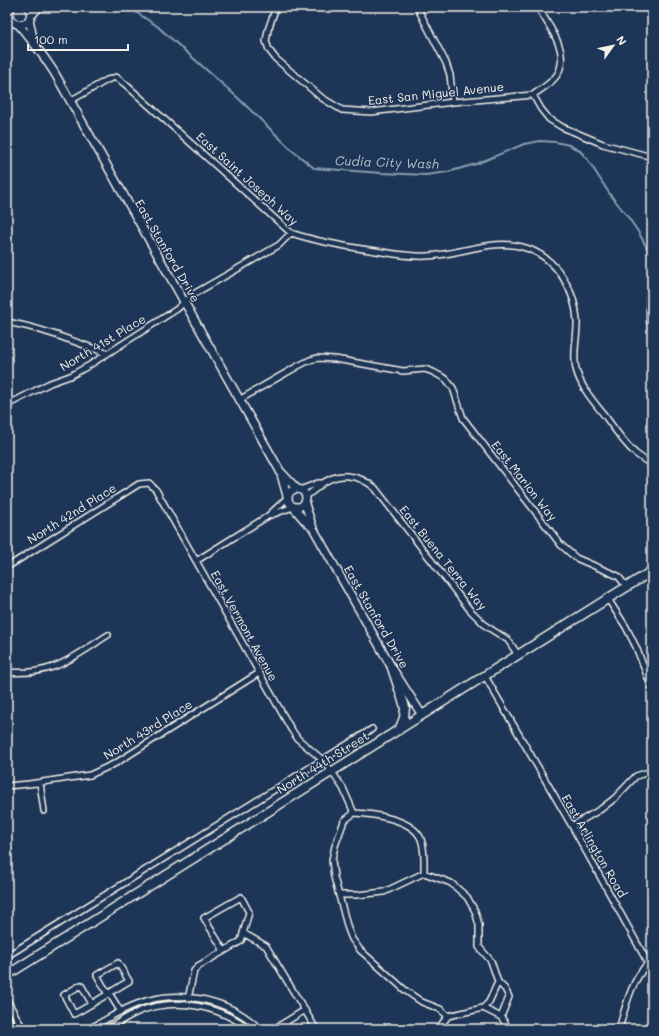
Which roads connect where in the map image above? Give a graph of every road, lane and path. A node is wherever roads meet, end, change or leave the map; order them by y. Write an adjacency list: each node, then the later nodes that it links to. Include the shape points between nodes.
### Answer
1 (28, 7): 7 (street, East Stanford Drive)
2 (39, 7): 7 (street)
3 (276, 7): 13 (street, East San Miguel Avenue, via 266,41 269,50 276,59 332,105 342,110 371,112)
4 (417, 7): 13 (street, via 446,63)
5 (538, 7): 11 (street, via 560,46 562,56 556,76)
6 (9, 11): 8 (street, East Stanford Drive, via 10,20)
7 (29, 18): 8 (street, via 24,24); 10 (street, East Stanford Drive)
8 (17, 24): 9 (street); 10 (street, East Stanford Drive)
9 (7, 27)
10 (34, 43): 12 (street, East Stanford Drive)
11 (533, 95): 13 (street, East San Miguel Avenue); 14 (street, via 549,119 562,127 603,144)
12 (70, 101): 15 (street, East Saint Joseph Way, via 116,77); 16 (street, East Stanford Drive)
13 (453, 102)
14 (652, 157)
15 (291, 233): 16 (street, North 41st Place, via 279,245 192,295); 21 (street, East Saint Joseph Way, via 308,239 412,256 430,256 502,244 529,249 542,256 554,265 571,294 577,321 576,368 584,389 623,440 635,453)
16 (184, 303): 18 (street, North 41st Place); 19 (street, East Stanford Drive)
17 (7, 322): 18 (street, via 75,341)
18 (106, 353): 20 (street, North 41st Place, via 70,376 50,383)
19 (240, 400): 22 (street, East Stanford Drive); 34 (street, East Marion Way, via 298,366 318,358 403,371 424,369 433,372 446,379 456,394 463,418 561,545 576,558 618,576)
20 (7, 405)
21 (652, 465)
22 (280, 471): 25 (street, East Stanford Drive); 26 (street, East Stanford Drive)
23 (149, 483): 31 (street, East Vermont Avenue, via 156,490); 32 (street, North 42nd Place, via 139,484)
24 (321, 483): 25 (street); 27 (street); 37 (street, East Buena Terra Way, via 337,476 351,476 375,488 470,610 486,626 508,640)
25 (299, 489): 26 (street, via 291,491); 27 (street, East Stanford Drive, via 305,494)
26 (287, 497): 28 (street, East Stanford Drive, via 288,503); 29 (street)
27 (305, 500): 28 (street, via 299,508); 30 (street, East Stanford Drive)
28 (293, 507): 29 (street); 30 (street, East Stanford Drive)
29 (268, 516): 31 (street)
30 (313, 528): 38 (street, East Stanford Drive)
31 (196, 561): 40 (street, East Vermont Avenue)
32 (7, 567)
33 (652, 571): 34 (main road, North 44th Street)
34 (627, 587): 35 (main road, North 44th Street)
35 (608, 599): 37 (main road, North 44th Street); 42 (street, via 636,647)
36 (108, 635): 39 (street, via 66,662 50,669 30,673)
37 (518, 655): 41 (main road, North 44th Street)
38 (392, 668): 43 (street, East Stanford Drive); 45 (main road, via 405,707)
39 (7, 672)
40 (259, 673): 46 (street, East Vermont Avenue, via 298,739); 49 (street, North 43rd Place, via 103,770)
41 (485, 676): 43 (main road, North 44th Street); 53 (street, East Arlington Road)
42 (652, 688)
43 (422, 715): 45 (main road, North 44th Street)
44 (372, 728): 46 (street, North 44th Street)
45 (399, 730): 48 (main road, North 44th Street)
46 (322, 759): 48 (street, East Vermont Avenue); 58 (street, North 44th Street)
47 (652, 771): 53 (street, via 636,776 605,806)
48 (332, 772): 52 (street, East Vermont Avenue); 60 (main road, North 44th Street)
49 (40, 783): 50 (street, North 43rd Place); 51 (street)
50 (7, 786)
51 (44, 811)
52 (354, 813): 54 (street, via 384,817 412,827 420,837 424,852); 55 (street, via 344,821 332,860)
53 (572, 826): 59 (street, East Arlington Road)
54 (424, 873): 55 (street, via 384,892); 61 (street, via 451,883 466,897 475,911 479,925 479,947 491,961)
55 (339, 896): 70 (street, via 348,929 360,950 406,991)
56 (243, 933): 57 (street, via 241,941); 57 (street, via 249,912 241,897 204,918); 68 (street, via 266,946)
57 (224, 951): 63 (street, via 198,966 192,976)
58 (7, 956)
59 (650, 961): 85 (street, East Arlington Road, via 631,987)
60 (7, 975)
61 (498, 982): 67 (street, via 489,1002); 72 (street, via 509,998)
62 (109, 993): 62 (street, via 97,975 118,963 129,981); 65 (street); 69 (street)
63 (188, 997): 66 (street); 69 (street, via 150,1000); 79 (street, via 211,1001 234,1010)
64 (7, 1000): 75 (street)
65 (92, 1004): 65 (street, via 74,1014 64,995 82,985)
66 (187, 1004): 77 (street, via 148,1008); 78 (street, via 222,1013)
67 (483, 1008): 70 (street); 72 (street)
68 (305, 1010): 73 (street); 82 (street)
69 (121, 1012): 76 (street)
70 (448, 1016): 83 (street)
71 (7, 1017): 74 (street)
72 (501, 1017): 84 (street)
73 (285, 1022): 80 (street); 81 (street)
74 (14, 1029)
75 (23, 1029)
76 (88, 1029)
77 (107, 1029)
78 (250, 1029)
79 (260, 1029)
80 (274, 1029)
81 (289, 1029)
82 (316, 1029)
83 (438, 1029)
84 (509, 1029)
85 (618, 1029)

